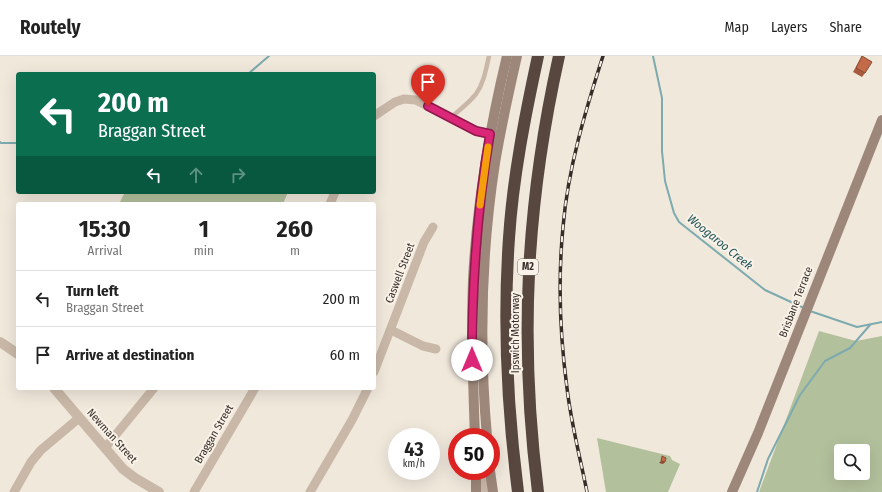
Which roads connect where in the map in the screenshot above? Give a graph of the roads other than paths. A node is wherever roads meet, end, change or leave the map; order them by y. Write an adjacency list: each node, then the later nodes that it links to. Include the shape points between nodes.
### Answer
1 (489, 56): 7 (lane, via 479,90)
2 (508, 56): 9 (main road)
3 (517, 56): 9 (main road)
4 (538, 56): 34 (highway, Ipswich Motorway / M2, via 525,118 510,226 506,342 508,406)
5 (559, 56): 35 (highway, Ipswich Motorway / M2, via 540,154 529,260 528,379)
6 (376, 115): 7 (street, via 404,99 416,100)
7 (451, 118): 9 (street, via 476,131)
8 (882, 120): 36 (main road, Brisbane Terrace, via 758,433)
9 (495, 135): 21 (main road, via 480,203 473,280); 22 (main road, via 483,284 482,370)
10 (433, 227): 11 (street, Caswell Street, via 424,242)
11 (391, 330): 13 (street, via 423,346); 15 (street, Caswell Street)
12 (0, 342): 14 (street)
13 (436, 349)
14 (16, 353)
15 (376, 367)
16 (56, 390): 20 (street, Newman Street)
17 (152, 390): 23 (street)
18 (253, 390): 29 (street, Braggan Street)
19 (367, 390): 30 (street)
20 (79, 418): 23 (street, Newman Street); 27 (street, via 36,456)
21 (474, 428)
22 (485, 428)
23 (105, 448): 28 (street, Newman Street, via 123,470)
24 (476, 480): 31 (main road)
25 (484, 480): 32 (street)
26 (492, 480): 33 (main road)
27 (14, 492)
28 (159, 492)
29 (194, 492)
30 (310, 492)
31 (476, 492)
32 (485, 492)
33 (494, 492)
34 (518, 492)
35 (538, 492)
36 (732, 492)

